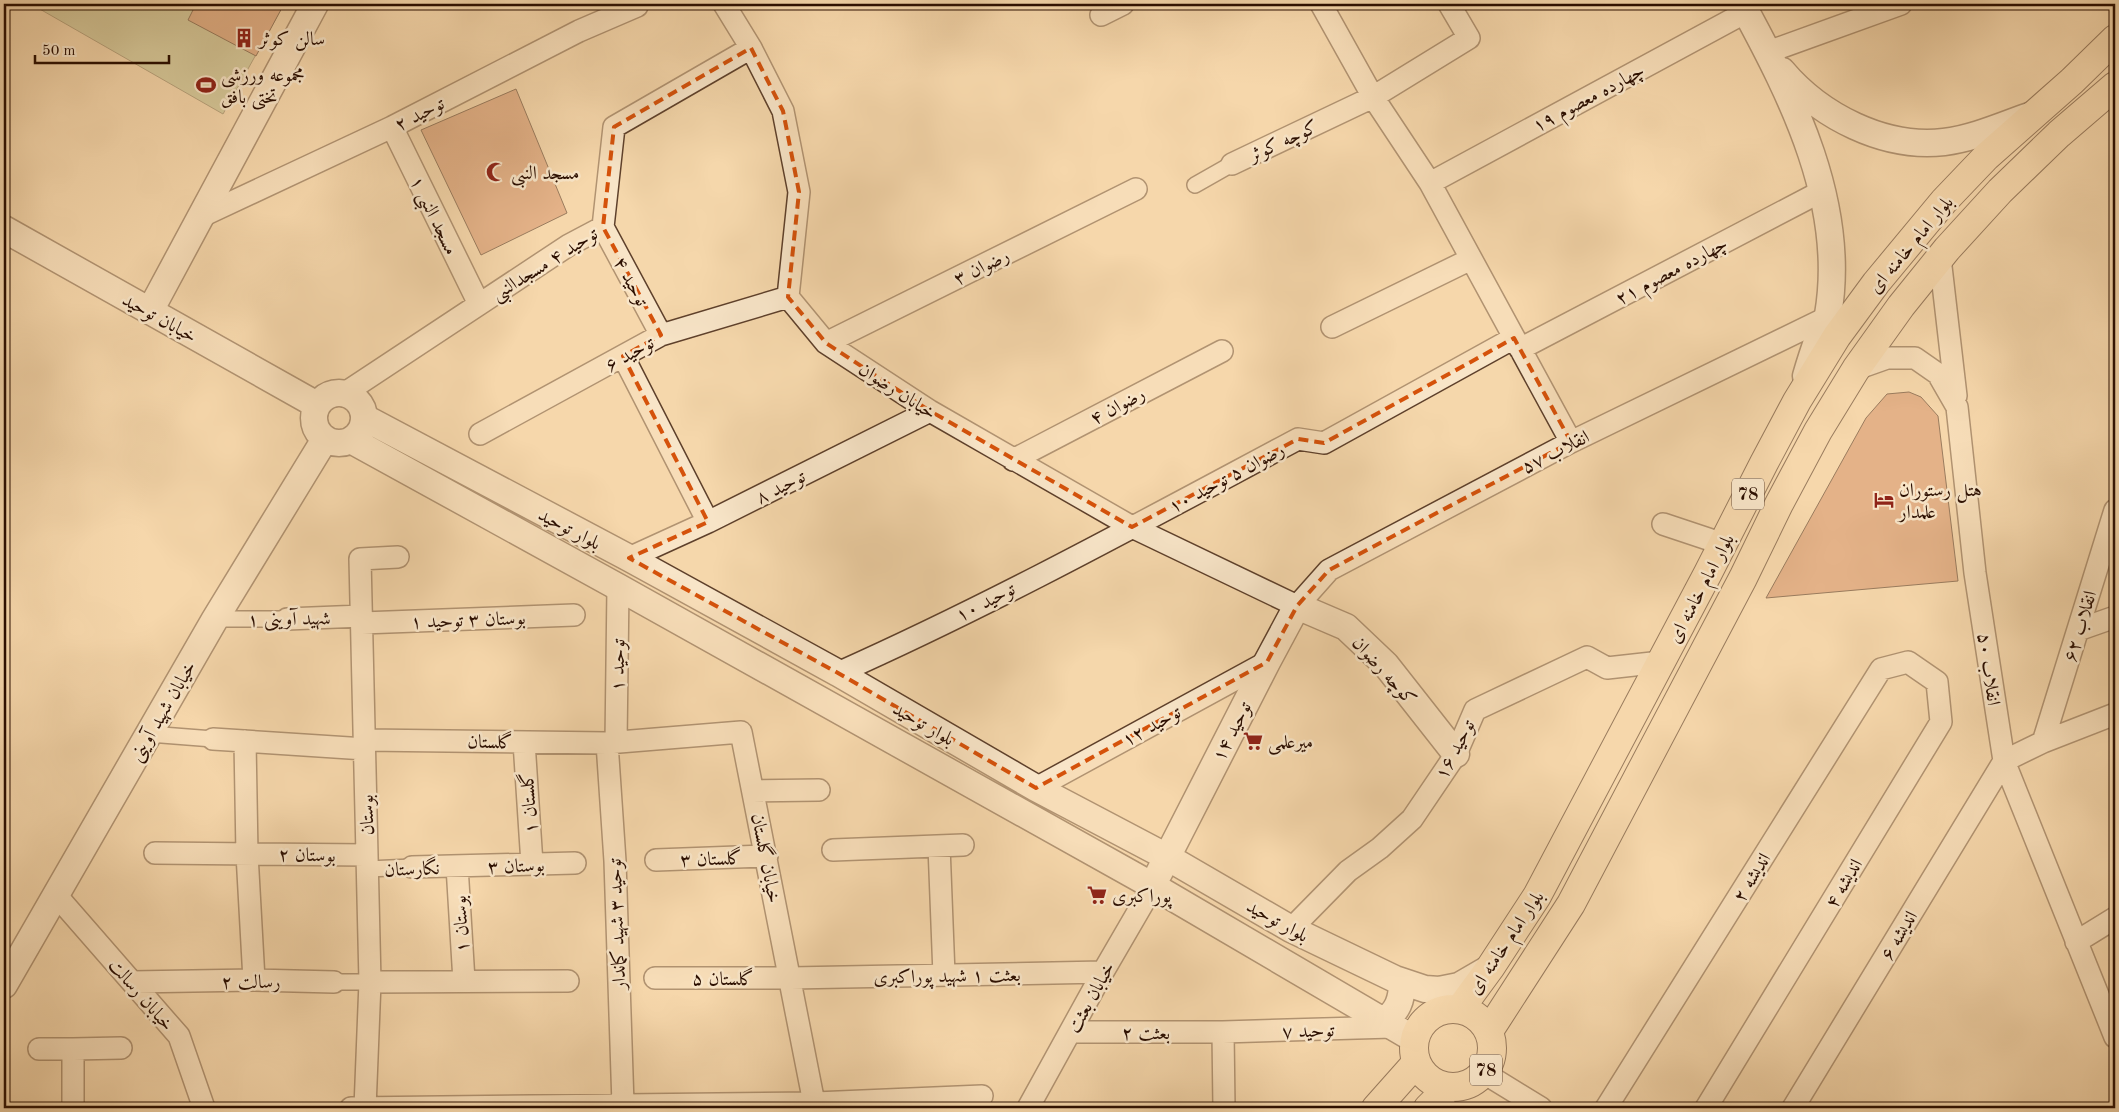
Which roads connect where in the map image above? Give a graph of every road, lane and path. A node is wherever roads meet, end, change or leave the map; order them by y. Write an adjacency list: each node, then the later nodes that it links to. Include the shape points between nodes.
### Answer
1 (315, 4): 22 (street)
2 (724, 4): 11 (street)
3 (1123, 4): 9 (street)
4 (1321, 4): 14 (street)
5 (1449, 4): 14 (street, کوچه کوثر, via 1469,38)
6 (1901, 4): 12 (street)
7 (636, 6): 16 (street, توحید ۲, via 579,31)
8 (1744, 8): 12 (street); 18 (street, چهارده معصوم ۱۹)
9 (1101, 15)
10 (2115, 38): 15 (main road, بلوار امام خامنه ای / 78)
11 (751, 48): 23 (street, توحید ۴ مسجدالنبی, via 614,127); 27 (street, via 783,111 799,192)
12 (1769, 54): 15 (street, via 1794,84 1821,108 1854,126 1899,139 1943,142 1967,138); 21 (street, via 1813,157)
13 (2115, 86): 26 (main road, بلوار امام خامنه ای / 78, via 2000,191)
14 (1373, 97): 17 (street, کوچه کوثر); 18 (street)
15 (2037, 113): 39 (main road, بلوار امام خامنه ای / 78, via 1986,157 1876,283 1837,336)
16 (392, 127): 22 (street, توحید ۲); 28 (street, مسجد النبی ۱)
17 (1232, 164): 19 (street, کوچه کوثر)
18 (1430, 182): 25 (street)
19 (1194, 185)
20 (1136, 189): 33 (street, رضوان ۳)
21 (1822, 191): 30 (street, via 1832,263); 34 (street, چهارده معصوم ۲۱)
22 (200, 217): 29 (street)
23 (603, 227): 28 (street, توحید ۴ مسجدالنبی, via 569,245); 32 (street, توحید ۴)
24 (4, 229): 29 (street, خیابان توحید)
25 (1471, 258): 31 (street); 34 (street)
26 (1940, 258): 37 (main road, بلوار امام خامنه ای / 78); 41 (street)
27 (788, 297): 32 (street, توحید ۶); 33 (street, خیابان رضوان)
28 (479, 304): 38 (street, توحید ۴ مسجدالنبی)
29 (150, 311): 40 (street, خیابان توحید)
30 (1828, 317): 39 (street); 47 (street, انقلاب ۵۷)
31 (1332, 327)
32 (661, 335): 36 (street, توحید ۶)
33 (826, 344): 42 (street, خیابان رضوان)
34 (1517, 344): 47 (street); 48 (street, چهارده معصوم ۲۱)
35 (1222, 351): 49 (street, رضوان ۴)
36 (623, 356): 44 (street, توحید ۶); 52 (street)
37 (1856, 369): 41 (street, انقلاب ۵۰, via 1887,358 1915,358 1938,374); 71 (main road, بلوار امام خامنه ای / 78, via 1818,431)
38 (346, 393): 40 (street, via 329,394); 43 (street, via 360,402)
39 (1797, 401): 55 (main road, بلوار امام خامنه ای / 78)
40 (317, 405): 45 (street, via 313,417 317,430)
41 (1957, 407): 81 (street, انقلاب ۵۰, via 1975,573)
42 (930, 411): 49 (street, خیابان رضوان); 52 (street, توحید ۸)
43 (365, 418): 45 (street, via 361,431); 46 (street, بلوار توحید)
44 (480, 434)
45 (338, 440): 50 (street, بلوار توحید); 62 (street, خیابان شهید آوینی)
46 (408, 442): 50 (street, via 398,446); 57 (street, بلوار توحید)
47 (1571, 442): 59 (street, انقلاب ۵۷, via 1330,570)
48 (1324, 443): 54 (street, رضوان ۵ توحید ۱۰, via 1298,439)
49 (1013, 460): 54 (street, خیابان رضوان)
50 (391, 463): 58 (street, بلوار توحید)
51 (2115, 510): 65 (street, انقلاب ۶۲)
52 (708, 522): 57 (street, توحید ۸)
53 (1664, 524): 55 (street)
54 (1132, 527): 59 (street, خیابان رضوان); 69 (street, توحید ۱۰)
55 (1723, 544): 67 (main road, بلوار امام خامنه ای / 78)
56 (398, 557): 64 (street, بوستان, via 360,559)
57 (629, 558): 69 (street, بلوار توحید)
58 (618, 587): 78 (street, توحید ۱); 100 (street, بلوار توحید)
59 (1298, 606): 66 (street, توحید ۱۴); 80 (street, کوچه رضوان, via 1346,627 1386,665)
60 (574, 615): 64 (street, بوستان ۳ توحید ۱)
61 (2115, 617): 65 (street)
62 (215, 619): 63 (street, شهید آوینی ۱); 73 (street, خیابان شهید آوینی)
63 (287, 619): 64 (street, شهید آوینی ۱)
64 (362, 620): 79 (street, بوستان)
65 (2078, 630): 77 (street, انقلاب ۶۲)
66 (1267, 662): 82 (street, توحید ۱۲); 93 (street, توحید ۱۴)
67 (1661, 662): 70 (main road, بلوار امام خامنه ای / 78); 80 (street, توحید ۱۶, via 1607,668 1587,657 1475,710)
68 (1908, 662): 142 (street, اندیشه ۲, via 1881,669); 143 (street, اندیشه ۴, via 1937,682 1941,722)
69 (838, 673): 82 (street, بلوار توحید)
70 (1646, 690): 71 (main road, via 1649,706 1657,710); 85 (main road, بلوار امام خامنه ای / 78)
71 (1678, 700): 86 (main road, بلوار امام خامنه ای / 78)
72 (2115, 714): 77 (street)
73 (149, 734): 74 (street); 101 (street, خیابان شهید آوینی)
74 (213, 739): 75 (street, گلستان)
75 (245, 741): 79 (street, گلستان); 91 (street)
76 (524, 742): 78 (street, گلستان); 79 (street, گلستان); 97 (street, گلستان ۱)
77 (2044, 742): 81 (street)
78 (612, 743): 84 (street, خیابان گلستان, via 741,732); 130 (street, توحید ۳ شهید کماندار)
79 (365, 745): 95 (street, بوستان)
80 (1456, 754): 103 (street, توحید ۱۶, via 1412,819 1348,871)
81 (2004, 762): 104 (street, انقلاب ۵۰); 144 (street, اندیشه ۶)
82 (1036, 788): 93 (street, بلوار توحید)
83 (819, 790): 84 (street)
84 (753, 791): 92 (street, خیابان گلستان)
85 (1582, 809): 86 (main road, via 1598,796 1608,802); 105 (main road, بلوار امام خامنه ای / 78, via 1537,896)
86 (1613, 822): 119 (main road, بلوار امام خامنه ای / 78, via 1570,904)
87 (963, 845): 88 (street)
88 (939, 846): 89 (street); 107 (street)
89 (833, 850)
90 (155, 853): 91 (street, بوستان ۲)
91 (247, 854): 95 (street, بوستان ۲); 110 (street)
92 (767, 856): 94 (street, گلستان ۳); 109 (street, خیابان گلستان)
93 (1167, 857): 100 (street, توحید ۱۴); 103 (street, بلوار توحید)
94 (656, 860)
95 (367, 862): 99 (street, نگارستان); 115 (street, بوستان)
96 (575, 863): 97 (street, بوستان ۳)
97 (532, 864): 98 (street, بوستان ۳)
98 (457, 866): 99 (street, نگارستان); 111 (street, بوستان ۱)
99 (412, 868)
100 (1153, 886): 106 (street, خیابان بعثت); 123 (street, بلوار توحید)
101 (56, 895): 113 (street, خیابان رسالت); 117 (street, خیابان شهید آوینی)
102 (2115, 918): 104 (street)
103 (1291, 929): 116 (street, بلوار توحید)
104 (2076, 942): 122 (street, انقلاب ۵۰)
105 (1490, 968): 116 (street, بلوار توحید, via 1459,986 1439,990); 118 (main road, بلوار امام خامنه ای / 78)
106 (1103, 972): 107 (street, بعثت ۱ شهید پوراکبری); 120 (street, خیابان بعثت)
107 (944, 975): 109 (street, بعثت ۱ شهید پوراکبری)
108 (655, 978): 109 (street, گلستان ۵)
109 (791, 978): 132 (street, خیابان گلستان)
110 (254, 980): 113 (street, رسالت ۲); 114 (street, رسالت ۲)
111 (464, 981): 112 (street, بوستان ۱); 115 (street, بوستان ۱)
112 (568, 981)
113 (132, 982): 134 (street, خیابان رسالت, via 179,1036)
114 (334, 982): 115 (street, رسالت ۲)
115 (370, 982): 136 (street, بوستان)
116 (1402, 982): 123 (street, via 1400,1004 1392,1016)
117 (4, 985)
118 (1460, 1009): 119 (main road, 78, via 1477,1016); 123 (main road, via 1439,1010)
119 (1489, 1031): 127 (main road, 78, via 1493,1048)
120 (1070, 1032): 121 (street, بعثت ۲); 137 (street, خیابان بعثت)
121 (1223, 1032): 123 (street, توحید ۷); 138 (street)
122 (2115, 1037)
123 (1401, 1038): 128 (main road, 78, via 1429,1080); 139 (main road)
124 (121, 1048): 126 (street)
125 (39, 1049): 126 (street)
126 (73, 1049): 133 (street)
127 (1484, 1073): 128 (main road, 78, via 1464,1086); 141 (street)
128 (1449, 1087): 140 (main road, 78)
129 (982, 1096): 132 (street)
130 (623, 1105): 131 (street); 136 (street)
131 (654, 1106): 132 (street)
132 (815, 1106)
133 (73, 1108)
134 (204, 1108)
135 (351, 1108): 136 (street)
136 (365, 1108)
137 (1028, 1108)
138 (1224, 1108)
139 (1376, 1108)
140 (1428, 1108)
141 (1540, 1108)
142 (1606, 1108)
143 (1706, 1108)
144 (1793, 1108)

